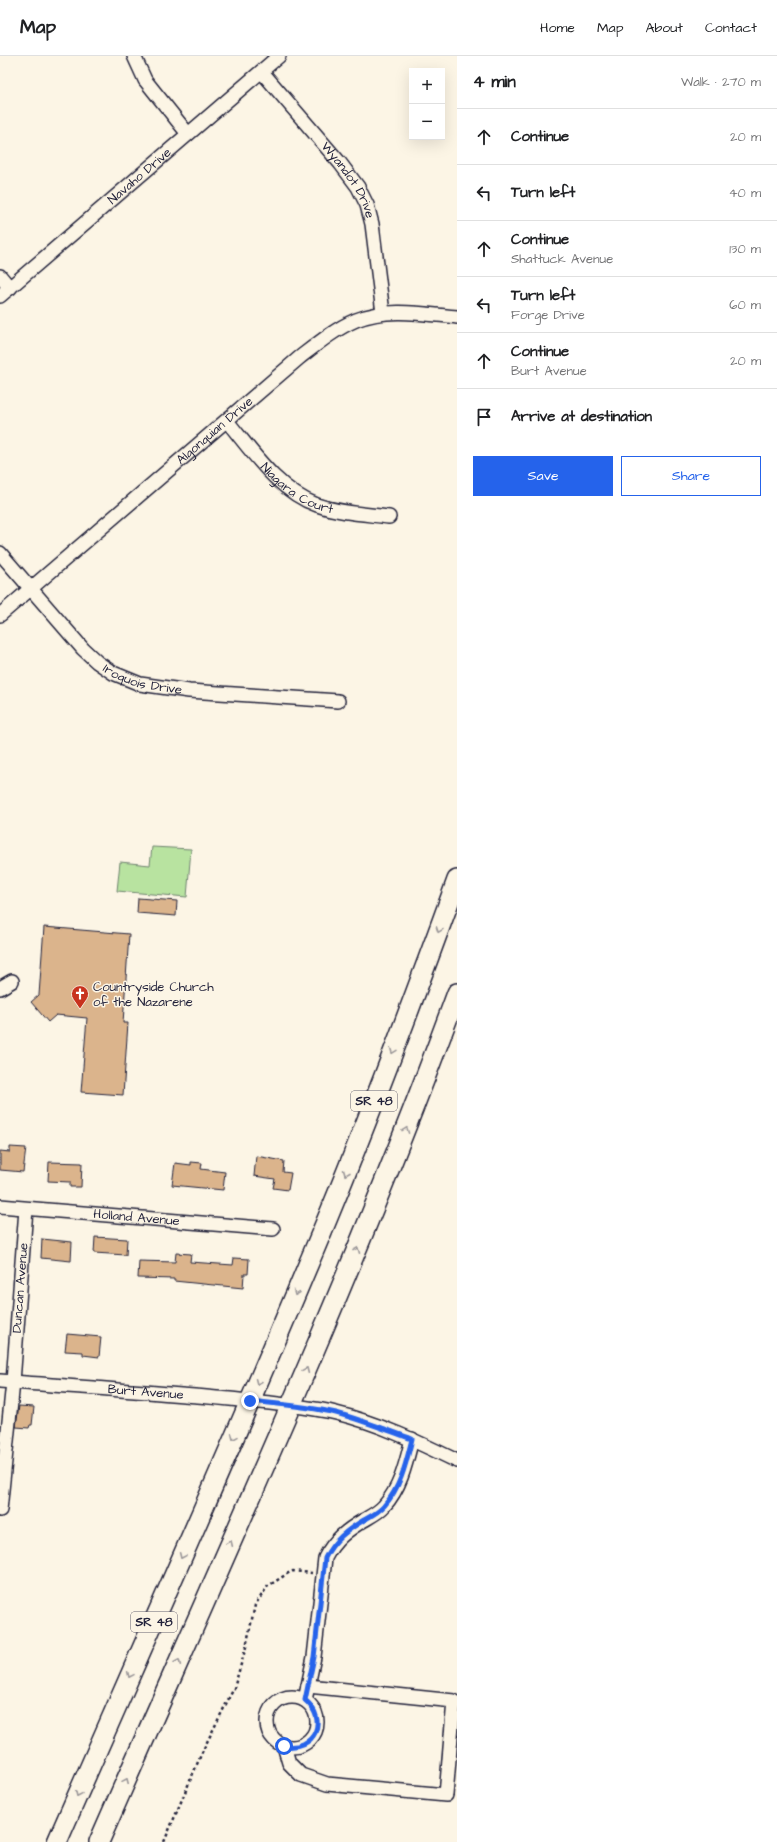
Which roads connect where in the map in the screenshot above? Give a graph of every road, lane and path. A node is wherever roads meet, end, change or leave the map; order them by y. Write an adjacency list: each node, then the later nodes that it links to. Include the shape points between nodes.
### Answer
1 (134, 56): 4 (street, via 145,80)
2 (279, 56): 3 (street, Navaho Drive)
3 (262, 72): 4 (street, Navaho Drive); 7 (street, Wyandot Drive, via 358,187 372,224)
4 (188, 134): 6 (street, Navaho Drive)
5 (0, 276): 6 (street)
6 (5, 292)
7 (383, 313): 8 (street, Algonquian Drive, via 405,312); 9 (street, Algonquian Drive, via 357,320 331,334)
8 (457, 317)
9 (226, 421): 10 (street, Niagara Court, via 282,484 309,502 338,511); 12 (street, Algonquian Drive)
10 (389, 517)
11 (0, 553): 12 (street, Iroquois Drive)
12 (30, 588): 13 (street, Algonquian Drive); 14 (street, Iroquois Drive, via 83,649 97,662 122,678 140,684 189,691)
13 (0, 615)
14 (338, 701)
15 (457, 880): 23 (highway, SR 48, one-way to 23, via 361,1135)
16 (12, 981): 17 (street)
17 (0, 988)
18 (457, 993): 24 (highway, SR 48, one-way to 18, via 338,1297)
19 (0, 1206): 20 (street, Holland Avenue)
20 (26, 1209): 21 (street, Holland Avenue); 22 (street, Duncan Avenue)
21 (273, 1229)
22 (7, 1381): 23 (street, Burt Avenue); 27 (street, Duncan Avenue)
23 (250, 1401): 24 (street, Burt Avenue); 32 (highway, SR 48, one-way to 32)
24 (290, 1406): 25 (street, Burt Avenue, via 336,1413); 33 (highway, SR 48, one-way to 24)
25 (412, 1439): 26 (street, Burt Avenue); 28 (street, via 404,1472 396,1490 384,1507 342,1534 325,1558)
26 (457, 1461)
27 (0, 1510)
28 (322, 1574): 29 (street, via 314,1657); 34 (path, via 293,1571 263,1591 255,1605 234,1688 203,1750)
29 (308, 1686): 30 (street); 31 (street, via 454,1701 446,1795 327,1784 301,1775 289,1763)
30 (305, 1700): 31 (street, via 316,1712 317,1729 308,1742 300,1746); 31 (street, via 289,1697 281,1700 270,1711 268,1723 271,1735)
31 (284, 1746)
32 (57, 1842)
33 (99, 1842)
34 (164, 1842)

